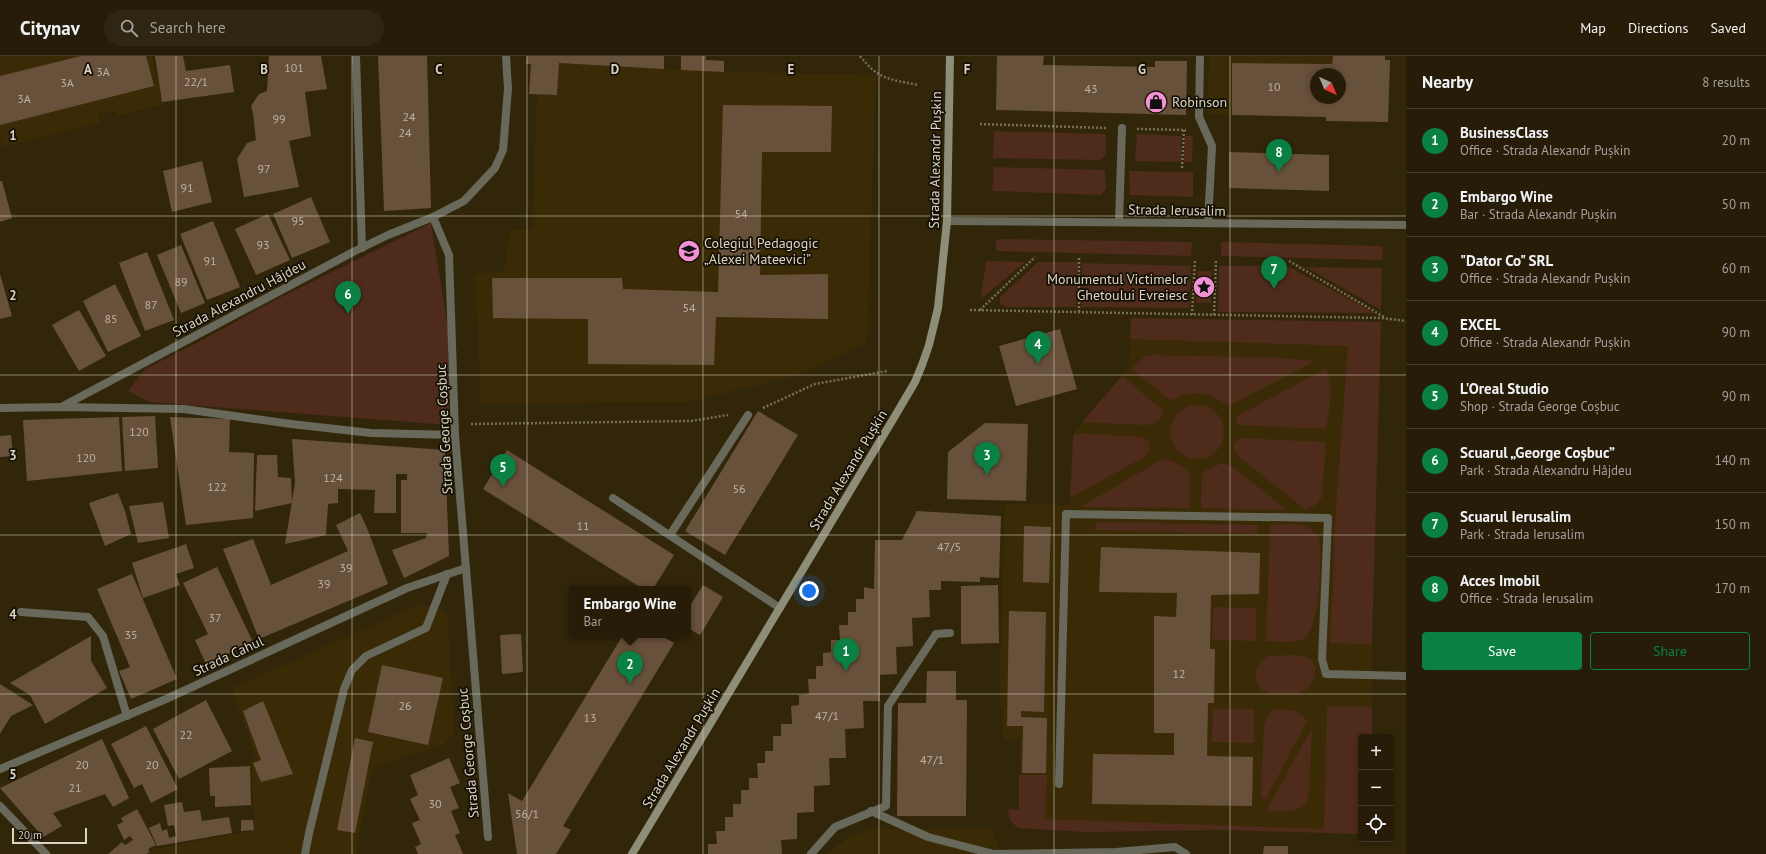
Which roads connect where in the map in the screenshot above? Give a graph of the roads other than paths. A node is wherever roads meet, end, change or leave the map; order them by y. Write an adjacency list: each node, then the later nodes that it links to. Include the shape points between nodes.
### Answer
1 (356, 56): 11 (street)
2 (506, 56): 6 (street, via 508,89 503,150 495,168 464,201)
3 (950, 56): 7 (main road, Strada Alexandr Pușkin)
4 (1200, 56): 9 (street, via 1199,117 1212,146)
5 (1122, 128): 8 (street)
6 (433, 217): 11 (street, Strada Alexandru Hâjdeu); 15 (street, Strada George Coșbuc, via 450,255)
7 (947, 221): 8 (street, Strada Ierusalim); 20 (main road, Strada Alexandr Pușkin, via 938,308 929,345 915,382)
8 (1119, 222): 9 (street, Strada Ierusalim)
9 (1208, 223): 10 (street, Strada Ierusalim)
10 (1406, 225)
11 (362, 248): 12 (street, Strada Alexandru Hâjdeu)
12 (61, 407): 13 (street, Strada Alexandru Hâjdeu); 15 (street, Strada Alexandru Hâjdeu, via 184,409 371,433)
13 (0, 408)
14 (748, 415): 17 (street)
15 (455, 435): 18 (street, Strada George Coșbuc)
16 (613, 498): 17 (street)
17 (670, 535): 20 (street)
18 (466, 568): 19 (street, Strada Cahul); 29 (street, Strada George Coșbuc)
19 (447, 574): 24 (street, Strada Cahul, via 407,588); 32 (street, via 426,628 366,656 352,670 344,689)
20 (780, 608): 33 (main road, Strada Alexandr Pușkin)
21 (20, 612): 24 (street, via 88,618 103,636)
22 (950, 633): 28 (street, via 936,634 888,706 886,806)
23 (1406, 676): 26 (street, via 1326,674 1322,659 1328,518 1066,514)
24 (127, 716): 25 (street, Strada Cahul)
25 (0, 769)
26 (1059, 784)
27 (0, 806): 31 (street)
28 (872, 811): 34 (street, via 835,826); 35 (street, via 928,837)
29 (488, 837)
30 (1116, 853): 35 (street); 36 (street, via 1175,847)
31 (46, 854)
32 (305, 854)
33 (632, 854)
34 (811, 854)
35 (994, 854)
36 (1186, 854)

